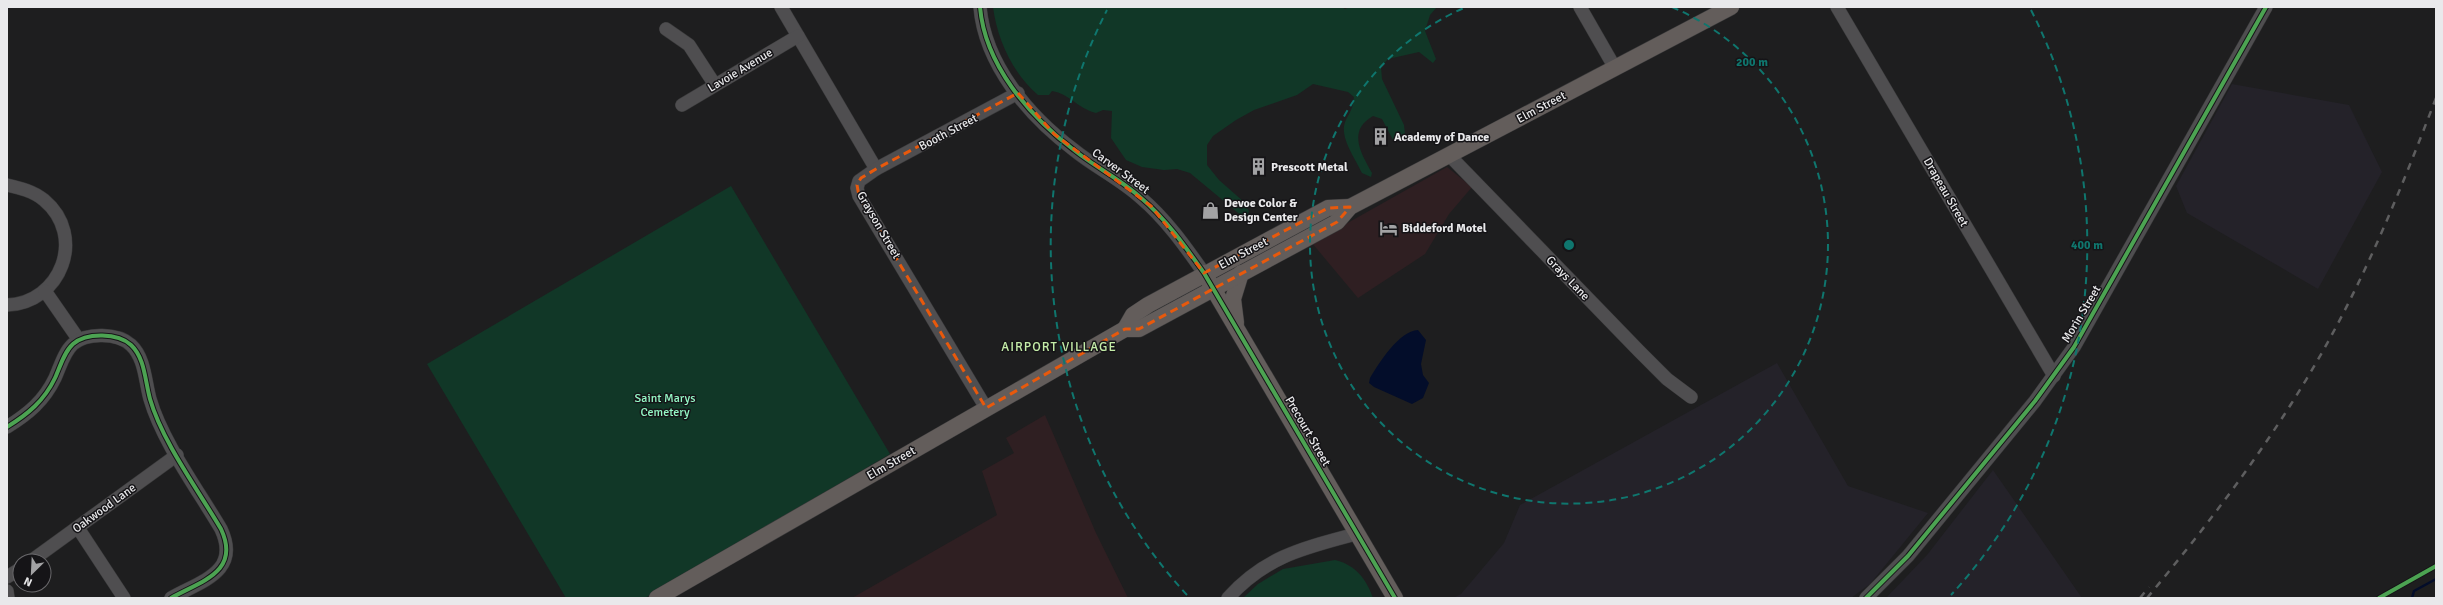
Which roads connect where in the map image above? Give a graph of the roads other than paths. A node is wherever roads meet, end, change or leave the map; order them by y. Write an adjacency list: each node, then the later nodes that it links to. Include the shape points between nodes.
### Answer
1 (781, 7): 8 (street)
2 (980, 7): 11 (street, via 989,47)
3 (1580, 7): 9 (street)
4 (1731, 7): 9 (main road, Elm Street)
5 (1837, 7): 25 (street, Drapeau Street)
6 (2266, 7): 25 (street, Morin Street, via 2088,324)
7 (666, 29): 10 (street, via 688,45)
8 (798, 36): 10 (street, Lavoie Avenue); 14 (street)
9 (1615, 68): 13 (main road, Elm Street)
10 (715, 85): 12 (street, Lavoie Avenue)
11 (1018, 93): 14 (street, Booth Street); 17 (street, Carver Street, via 1054,134 1074,151 1132,189 1151,206 1178,236)
12 (682, 105)
13 (1449, 155): 16 (main road, Elm Street); 26 (street, Grays Lane, via 1649,361)
14 (876, 169): 27 (street, Grayson Street, via 859,181 857,188 860,196)
15 (7, 185): 20 (street, via 26,190 43,199 61,222 66,241 64,260 57,278)
16 (1350, 206): 17 (main road, Elm Street, via 1328,208); 18 (main road, Elm Street, via 1337,222)
17 (1204, 273): 19 (main road, Precourt Street); 22 (main road, Elm Street, via 1133,315)
18 (1241, 273): 19 (main road, Elm Street); 23 (main road, via 1233,299)
19 (1212, 288): 22 (main road, Elm Street, via 1139,329); 23 (main road, Precourt Street)
20 (45, 291): 21 (street, via 28,302); 24 (street)
21 (7, 305)
22 (1125, 329): 27 (main road, Elm Street)
23 (1237, 329): 31 (main road, Precourt Street)
24 (79, 340): 28 (street, via 70,348 45,396 29,413); 29 (street, via 96,336 112,337 127,342 134,348 141,363 154,410)
25 (2054, 376): 40 (street, Morin Street, via 1908,556)
26 (1691, 398)
27 (986, 408): 37 (main road, Elm Street)
28 (7, 427)
29 (177, 456): 30 (street, Oakwood Lane); 36 (street, via 221,529 228,553 219,571)
30 (78, 528): 32 (street, Oakwood Lane); 35 (street)
31 (1356, 534): 38 (street, via 1294,550 1262,568); 39 (main road, Precourt Street)
32 (42, 553)
33 (7, 591): 34 (street)
34 (8, 598)
35 (124, 598)
36 (171, 598)
37 (657, 598)
38 (1228, 598)
39 (1395, 598)
40 (1866, 598)

